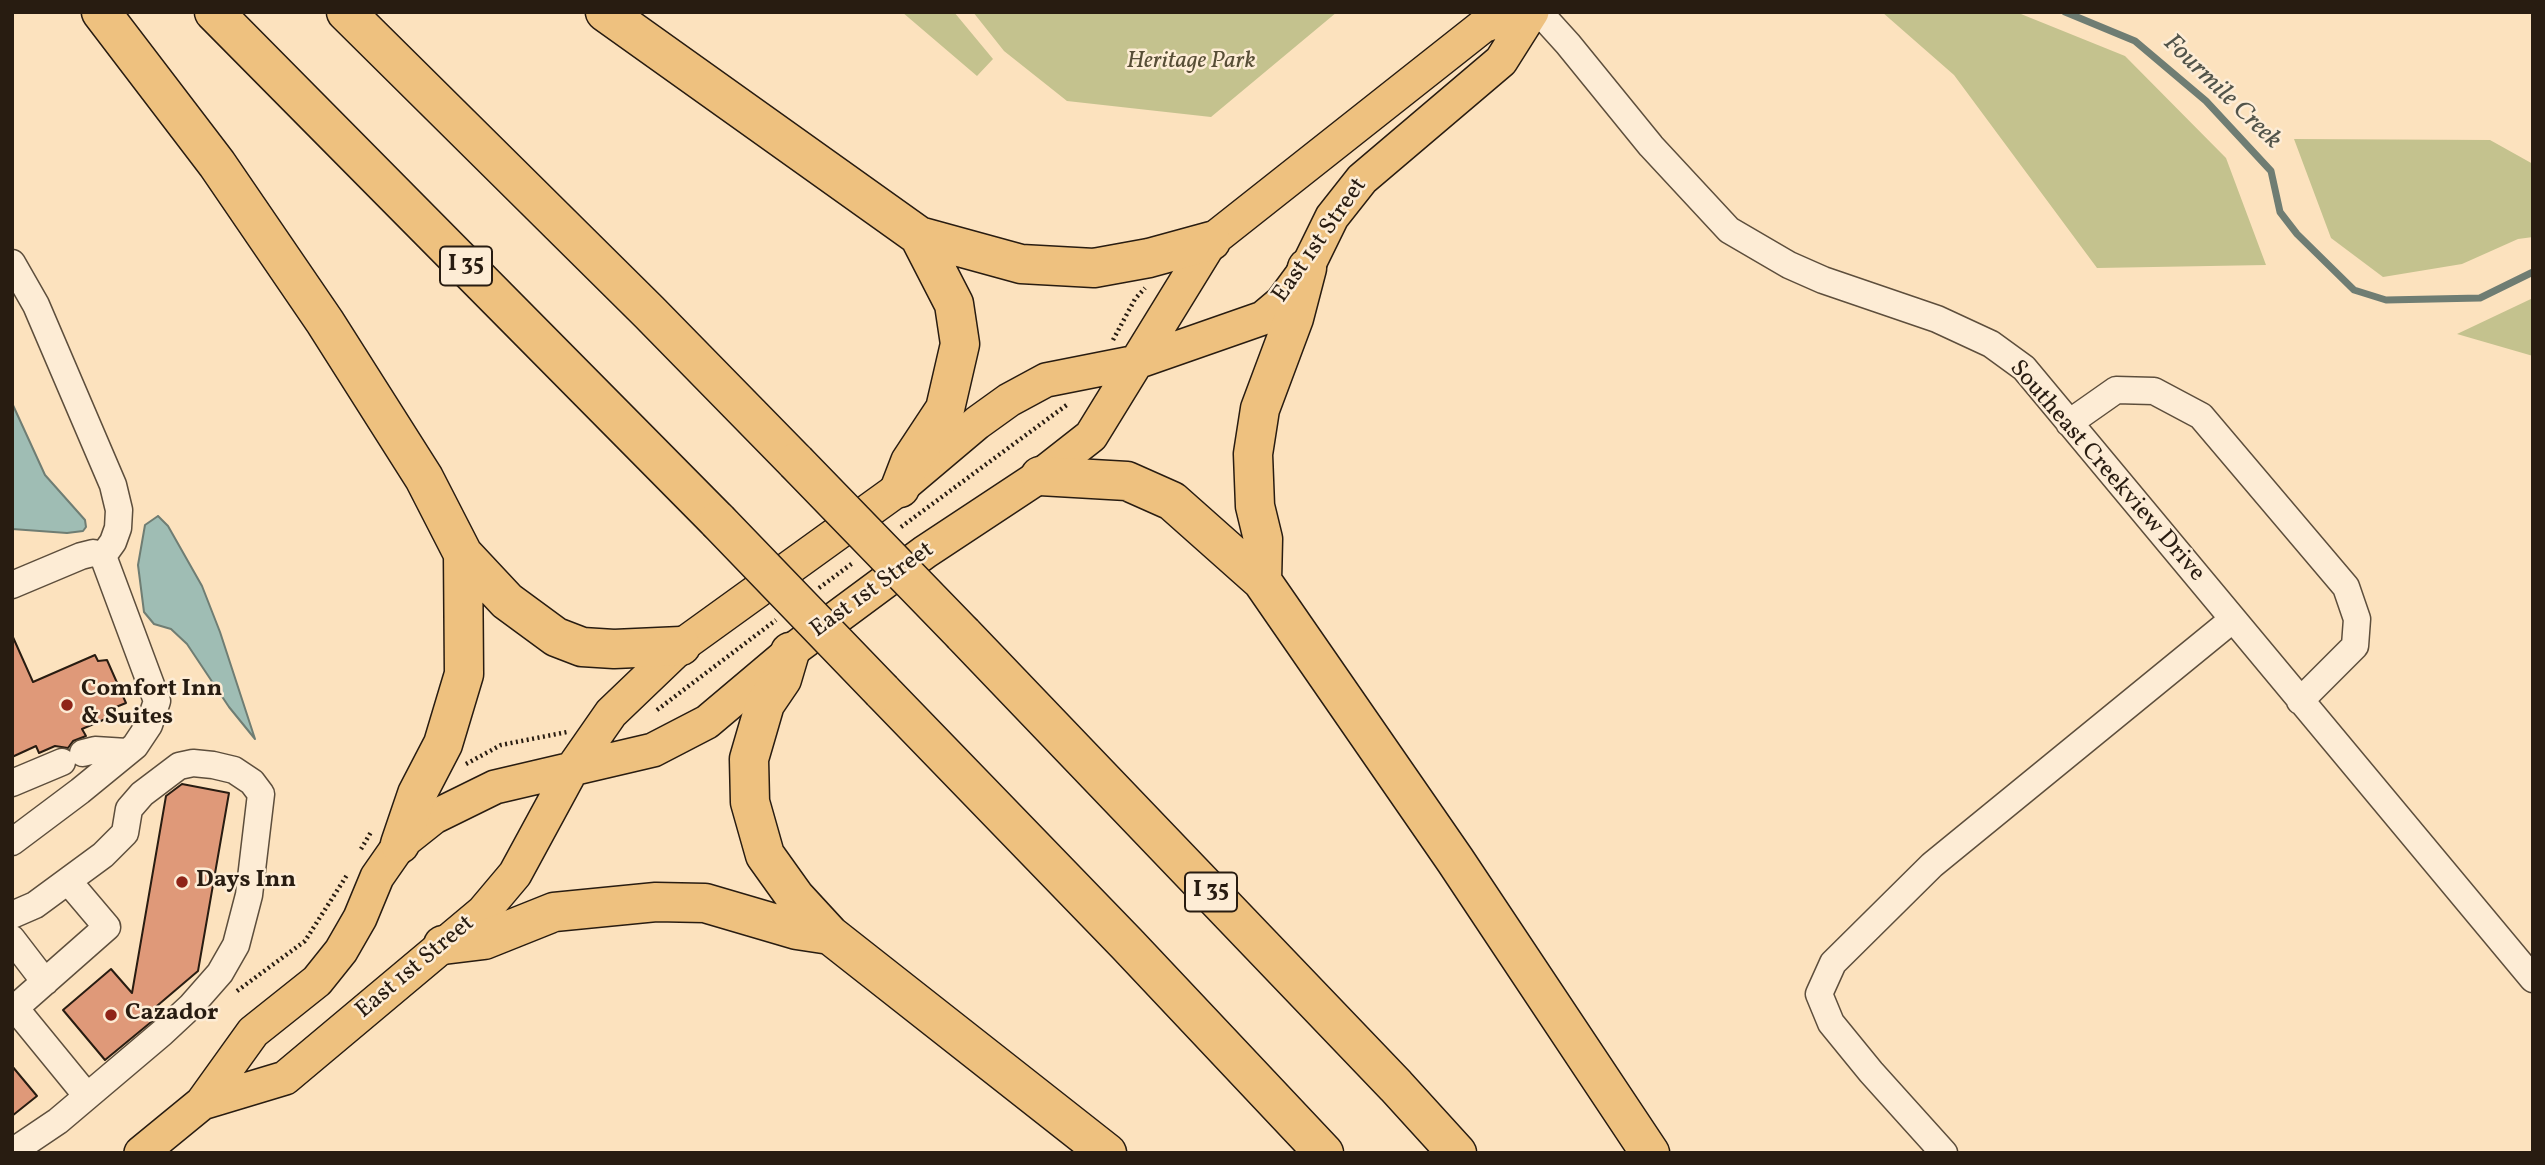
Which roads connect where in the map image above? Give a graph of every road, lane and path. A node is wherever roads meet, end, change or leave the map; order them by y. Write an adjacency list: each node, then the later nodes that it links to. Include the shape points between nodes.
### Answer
1 (101, 12): 16 (highway, via 217,164 325,322 424,478)
2 (214, 12): 41 (highway, I 35, bridge, via 718,521)
3 (346, 12): 42 (highway, I 35, bridge, via 796,462)
4 (605, 12): 8 (highway)
5 (1522, 12): 9 (main road, East 1st Street, via 1483,26)
6 (1532, 12): 11 (main road, East 1st Street, via 1501,61 1362,179 1332,217)
7 (1539, 12): 13 (street, Southeast Creekview Drive, via 1651,146 1730,230 1823,280 1937,319 1991,345 2024,368)
8 (919, 236): 9 (highway, via 1021,264 1094,268); 15 (highway, via 954,304 960,344 944,409 910,462)
9 (1211, 241): 12 (main road, East 1st Street)
10 (12, 262): 17 (street, via 36,305 113,485 118,528)
11 (1307, 268): 12 (main road, East 1st Street, via 1282,302 1263,318); 18 (highway, via 1260,409 1253,454 1255,506 1263,539)
12 (1137, 362): 14 (main road, East 1st Street, via 1091,436); 15 (main road, East 1st Street, via 1045,380 977,423)
13 (2069, 423): 20 (street, Southeast Creekview Drive); 23 (street, via 2116,390 2154,391 2201,416 2346,587 2357,619 2355,646)
14 (1040, 476): 18 (highway, via 1127,481 1172,501); 22 (main road, East 1st Street, via 925,552)
15 (900, 488): 21 (main road, East 1st Street)
16 (463, 554): 21 (highway, via 507,601 556,637 582,647); 28 (highway, via 464,674 443,744 417,794)
17 (103, 556): 19 (street, via 80,556); 24 (street, via 157,701 149,726)
18 (1262, 581): 43 (highway)
19 (12, 585)
20 (2232, 620): 23 (street, Southeast Creekview Drive); 44 (street, via 1932,865 1833,963 1819,994 1831,1023)
21 (681, 646): 25 (main road, East 1st Street, via 611,713)
22 (790, 652): 25 (main road, East 1st Street, via 707,722 653,750); 31 (highway, via 782,679 765,704 749,759 750,802 765,855)
23 (2300, 701): 34 (street, Southeast Creekview Drive)
24 (127, 752): 26 (street, via 95,750); 27 (street)
25 (572, 769): 28 (main road, East 1st Street, via 495,787 434,817); 33 (main road, East 1st Street, via 515,874 483,912)
26 (12, 783)
27 (12, 842)
28 (400, 844): 37 (main road, East 1st Street, via 377,877 341,951 317,981 253,1032)
29 (68, 881): 30 (street); 35 (street, via 107,927); 36 (street, via 125,833 129,809 179,765 234,770 261,794 249,895 236,945 220,973 162,1033)
30 (12, 915)
31 (830, 935): 33 (highway, via 705,903 656,902 554,912 484,940); 40 (highway)
32 (12, 939): 35 (street)
33 (443, 945): 37 (main road, East 1st Street, via 285,1078)
34 (2533, 979)
35 (45, 982): 36 (street, via 15,1008)
36 (87, 1096): 38 (street)
37 (202, 1103): 39 (main road, East 1st Street)
38 (12, 1152)
39 (141, 1153)
40 (1107, 1153)
41 (1324, 1153)
42 (1457, 1153)
43 (1650, 1153)
44 (1944, 1153)

